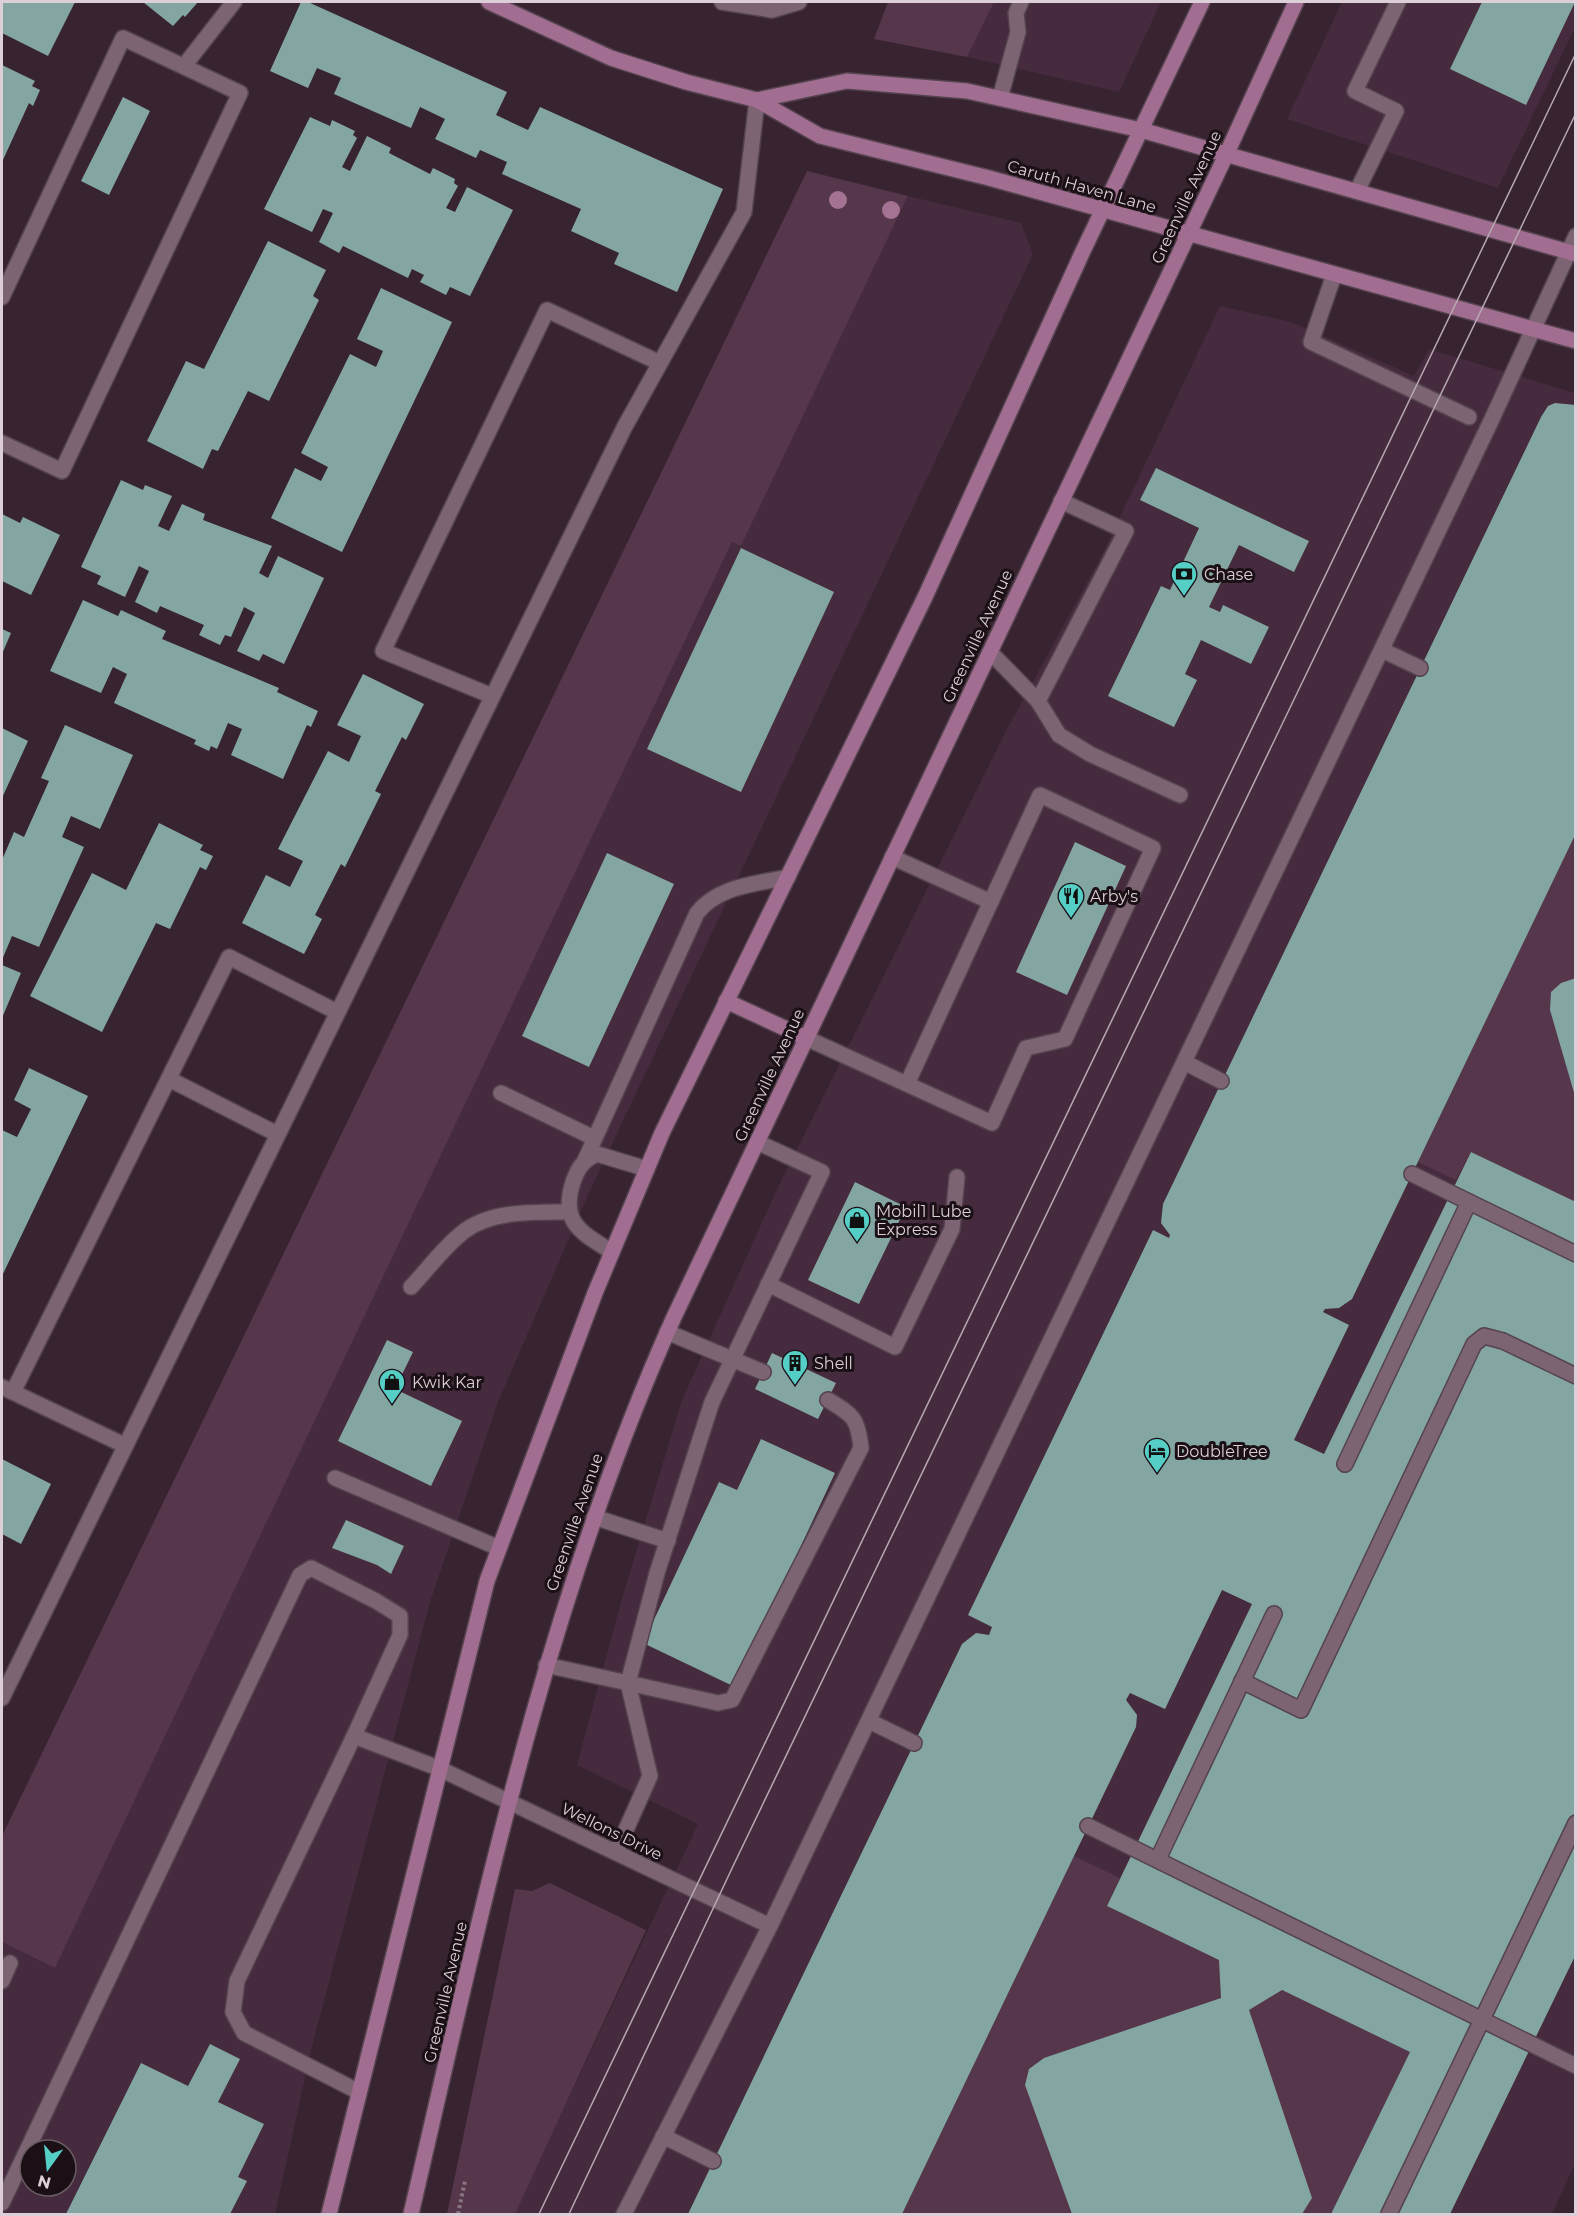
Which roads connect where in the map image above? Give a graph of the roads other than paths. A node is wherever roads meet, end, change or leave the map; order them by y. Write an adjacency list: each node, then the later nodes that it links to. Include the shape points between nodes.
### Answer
1 (234, 2): 9 (street)
2 (489, 2): 11 (main road, Caruth Haven Lane, via 610,58)
3 (722, 2): 4 (street, via 772,10)
4 (799, 2)
5 (1021, 2): 10 (street, via 1016,13 1018,32)
6 (1202, 2): 12 (main road)
7 (1296, 2): 13 (main road, Greenville Avenue)
8 (1398, 2): 14 (street, via 1355,91 1396,111)
9 (184, 66): 20 (street, via 123,38); 25 (street, via 240,93 62,471)
10 (1000, 98): 11 (main road, Caruth Haven Lane, via 967,91 847,81); 12 (main road, Caruth Haven Lane)
11 (757, 100): 15 (main road, Caruth Haven Lane, via 820,136); 23 (street, via 744,212)
12 (1141, 130): 13 (main road, Caruth Haven Lane); 15 (main road)
13 (1227, 153): 14 (main road, Caruth Haven Lane); 16 (main road, Greenville Avenue)
14 (1357, 191): 18 (main road, Caruth Haven Lane)
15 (1102, 209): 16 (main road, Caruth Haven Lane); 34 (main road, via 926,597)
16 (1187, 236): 19 (main road, Caruth Haven Lane); 26 (main road, Greenville Avenue)
17 (1575, 236): 18 (street)
18 (1572, 253): 21 (street)
19 (1334, 275): 21 (main road, Caruth Haven Lane); 24 (street, via 1311,342)
20 (2, 297)
21 (1535, 329): 22 (main road, Caruth Haven Lane); 27 (street)
22 (1575, 341)
23 (660, 363): 30 (street); 30 (street, via 548,310 383,651)
24 (1469, 417)
25 (2, 442)
26 (1061, 501): 28 (main road, Greenville Avenue); 31 (street, via 1126,531)
27 (1382, 650): 29 (street); 39 (street)
28 (990, 652): 31 (street); 33 (main road, Greenville Avenue)
29 (1420, 668)
30 (492, 696): 37 (street)
31 (1038, 701): 32 (street, via 1059,735 1090,754)
32 (1180, 795)
33 (892, 857): 35 (street); 38 (main road, Greenville Avenue)
34 (788, 877): 36 (main road); 45 (street, via 735,888 708,899 697,913)
35 (991, 902): 42 (street); 42 (street, via 1040,795 1153,848 1065,1039 1026,1048 992,1123)
36 (726, 1001): 38 (main road); 48 (main road)
37 (337, 1012): 40 (street, via 229,957); 44 (street)
38 (806, 1038): 42 (street); 46 (main road, Greenville Avenue)
39 (1184, 1062): 41 (street); 74 (street)
40 (169, 1079): 44 (street); 61 (street)
41 (1221, 1081)
42 (907, 1083)
43 (501, 1093): 45 (street)
44 (277, 1134): 63 (street)
45 (594, 1138): 47 (street)
46 (757, 1142): 55 (street, via 822,1172); 57 (main road, Greenville Avenue)
47 (585, 1160): 48 (street, via 597,1154); 52 (street, via 568,1198)
48 (646, 1169): 53 (main road)
49 (1412, 1174): 51 (street)
50 (957, 1177): 55 (street, via 952,1229 895,1347)
51 (1469, 1202): 54 (street); 64 (street)
52 (569, 1212): 53 (street, via 581,1232); 56 (street, via 516,1212 475,1225 462,1232)
53 (612, 1252): 68 (main road)
54 (1575, 1254)
55 (768, 1284): 58 (street)
56 (411, 1287)
57 (667, 1332): 58 (street); 66 (main road, Greenville Avenue)
58 (732, 1359): 59 (street); 67 (street, via 712,1402)
59 (763, 1372)
60 (1575, 1376): 71 (street, via 1503,1341 1484,1336 1474,1344 1301,1710)
61 (7, 1389): 63 (street)
62 (828, 1400): 72 (street, via 850,1413 859,1425 861,1448 732,1700 718,1703)
63 (124, 1445): 73 (street)
64 (1345, 1464)
65 (335, 1478): 68 (street)
66 (594, 1517): 67 (street); 70 (main road, Greenville Avenue)
67 (668, 1541): 72 (street)
68 (499, 1548): 77 (main road)
69 (1274, 1614): 71 (street)
70 (546, 1665): 72 (street); 78 (main road, Greenville Avenue)
71 (1242, 1681): 82 (street)
72 (628, 1683): 81 (street, via 650,1776)
73 (2, 1698)
74 (869, 1720): 76 (street); 83 (street)
75 (354, 1737): 77 (street, Wellons Drive); 88 (street, via 237,1981 233,2012 244,2033); 91 (street, via 400,1635 400,1617 311,1569 300,1575)
76 (914, 1743)
77 (438, 1768): 78 (street, Wellons Drive); 88 (main road)
78 (508, 1801): 81 (street, Wellons Drive); 93 (main road, Greenville Avenue)
79 (1575, 1823): 86 (street)
80 (1088, 1826): 82 (street)
81 (616, 1852): 83 (street, Wellons Drive)
82 (1158, 1859): 86 (street)
83 (770, 1926): 89 (street)
84 (10, 1963): 85 (street)
85 (2, 1981)
86 (1482, 2019): 87 (street); 95 (street)
87 (1575, 2066)
88 (359, 2092): 92 (main road)
89 (663, 2136): 90 (street); 94 (street)
90 (713, 2161)
91 (2, 2203)
92 (329, 2214)
93 (411, 2214)
94 (624, 2214)
95 (1389, 2214)

